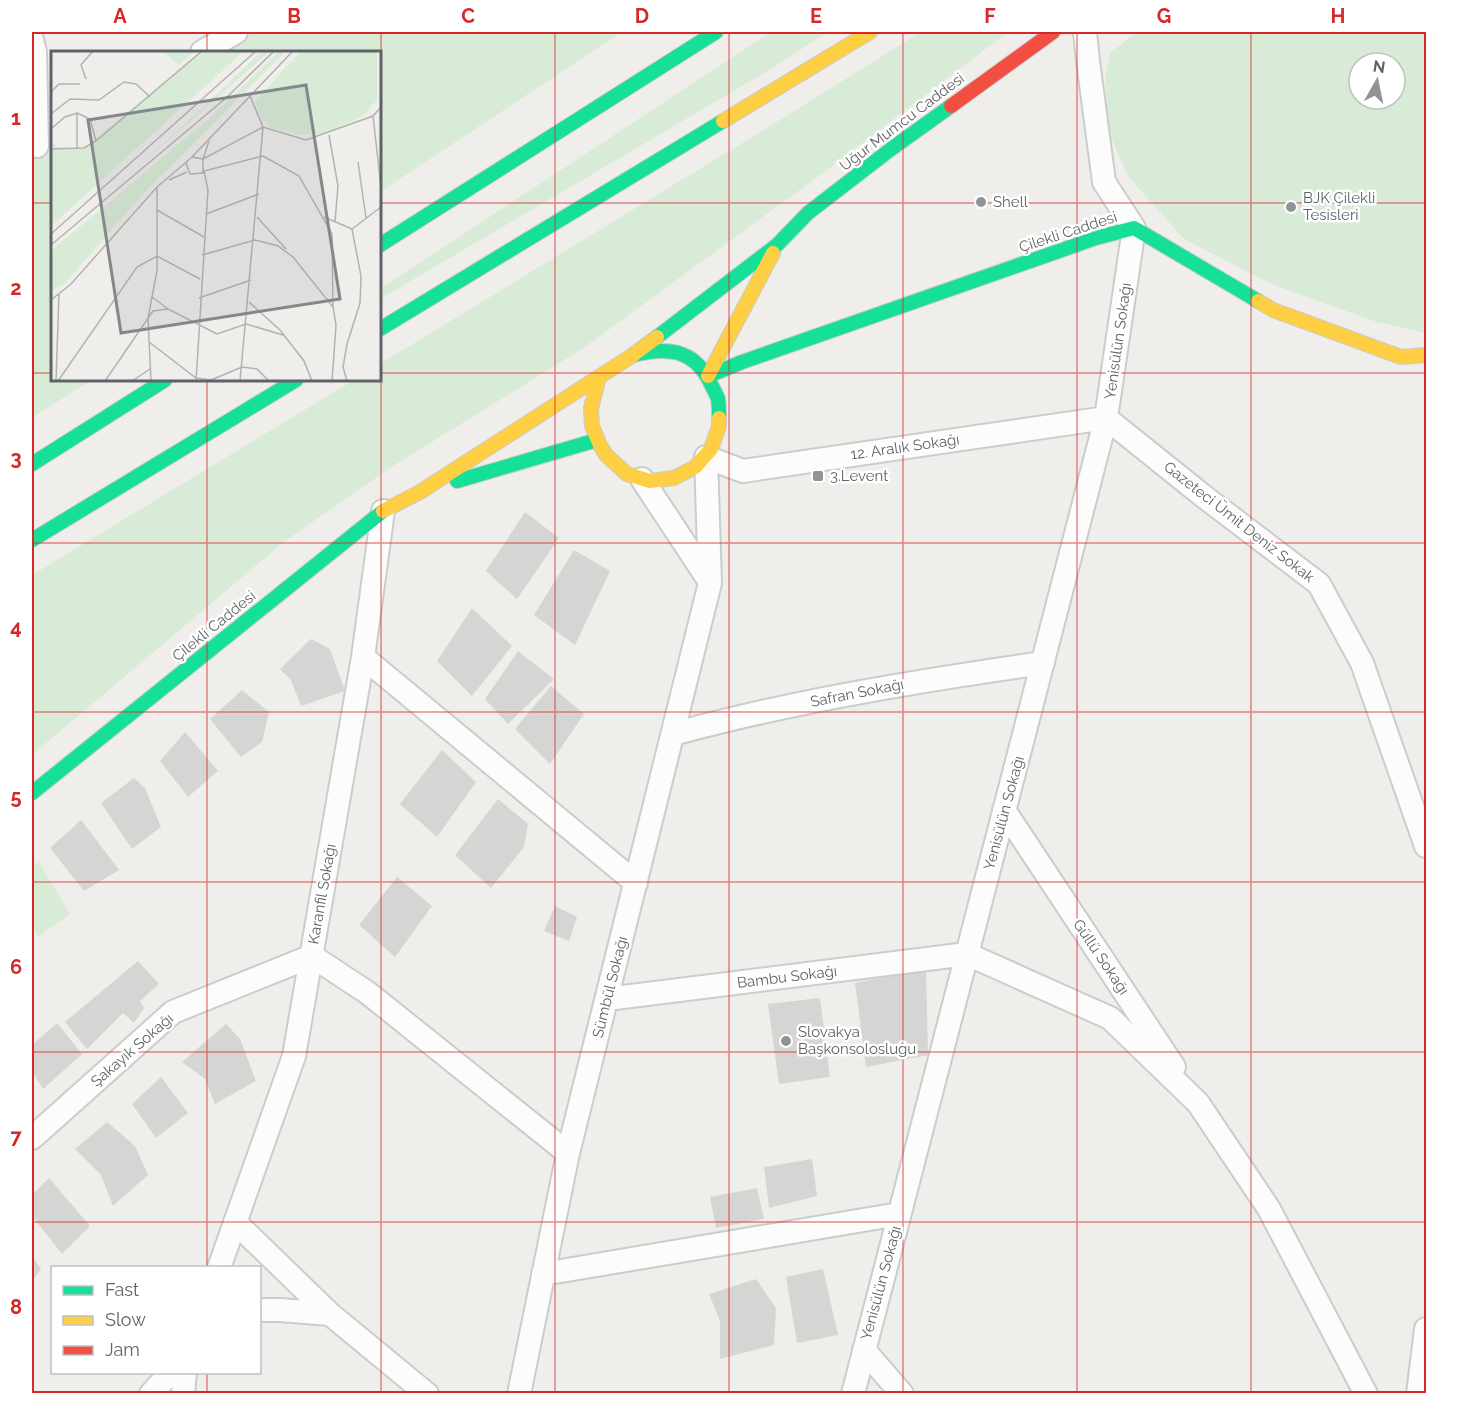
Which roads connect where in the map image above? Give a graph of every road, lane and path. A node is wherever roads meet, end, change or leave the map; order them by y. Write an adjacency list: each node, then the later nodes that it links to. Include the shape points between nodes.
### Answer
1 (236, 32): 7 (street)
2 (716, 32): 10 (main road)
3 (870, 32): 12 (main road)
4 (1053, 32): 11 (main road, Uğur Mumcu Caddesi, via 808,213)
5 (1085, 32): 9 (street, via 1104,182)
6 (32, 40): 8 (street)
7 (204, 51)
8 (40, 144)
9 (1134, 228): 14 (main road, Çilekli Caddesi, via 1274,310 1401,357); 15 (main road, Çilekli Caddesi, via 1096,238); 19 (street, Yenisülün Sokağı)
10 (381, 244)
11 (777, 245): 13 (main road, Uğur Mumcu Caddesi); 15 (main road, Uğur Mumcu Caddesi)
12 (381, 328)
13 (633, 355): 15 (main road, via 649,350 675,351 700,364); 16 (main road, Çilekli Caddesi)
14 (1426, 355)
15 (708, 376): 21 (main road, via 721,414 714,446)
16 (598, 377): 20 (main road, via 591,397 591,426); 24 (main road, Çilekli Caddesi)
17 (163, 381): 22 (main road)
18 (294, 381): 26 (main road)
19 (1106, 418): 21 (street, 12. Aralık Sokağı, via 743,471); 29 (street, Yenisülün Sokağı); 33 (street, Gazeteci Ümit Deniz Sokak, via 1319,585 1362,663)
20 (597, 440): 23 (main road, via 610,460); 24 (main road, Çilekli Caddesi)
21 (706, 457): 23 (main road, via 673,478); 27 (street, Sümbül Sokağı)
22 (32, 464)
23 (642, 479): 27 (street)
24 (420, 492): 25 (main road, Çilekli Caddesi)
25 (383, 511): 28 (street, Karanfil Sokağı); 31 (main road, Çilekli Caddesi)
26 (32, 540)
27 (710, 583): 30 (street, Sümbül Sokağı)
28 (363, 657): 34 (street); 36 (street, Karanfil Sokağı)
29 (1043, 663): 30 (street, Safran Sokağı, via 814,701); 32 (street, Yenisülün Sokağı)
30 (673, 734): 34 (street, Sümbül Sokağı)
31 (32, 793)
32 (1004, 810): 35 (street, Yenisülün Sokağı); 38 (street, Güllü Sokağı)
33 (1426, 846)
34 (636, 883): 37 (street, Sümbül Sokağı)
35 (967, 954): 37 (street, Bambu Sokağı); 38 (street, Güllü Sokağı, via 1110,1018); 41 (street, Yenisülün Sokağı)
36 (312, 956): 39 (street, Şakayık Sokağı, via 173,1012); 40 (street, via 368,993); 42 (street, Karanfil Sokağı, via 294,1056)
37 (607, 999): 40 (street, Sümbül Sokağı)
38 (1198, 1103): 57 (street, Güllü Sokağı, via 1269,1209)
39 (32, 1138)
40 (568, 1153): 44 (street, Sümbül Sokağı)
41 (899, 1214): 44 (street); 48 (street, Yenisülün Sokağı)
42 (235, 1222): 43 (street, Karanfil Sokağı); 46 (street)
43 (220, 1266)
44 (543, 1274): 54 (street, Sümbül Sokağı)
45 (261, 1310): 46 (street)
46 (330, 1314): 53 (street)
47 (1426, 1329): 58 (street)
48 (864, 1350): 55 (street, Yenisülün Sokağı); 56 (street)
49 (169, 1374): 51 (street)
50 (186, 1374): 52 (street)
51 (151, 1394)
52 (183, 1394)
53 (427, 1394)
54 (519, 1394)
55 (853, 1394)
56 (902, 1394)
57 (1366, 1394)
58 (1418, 1394)

